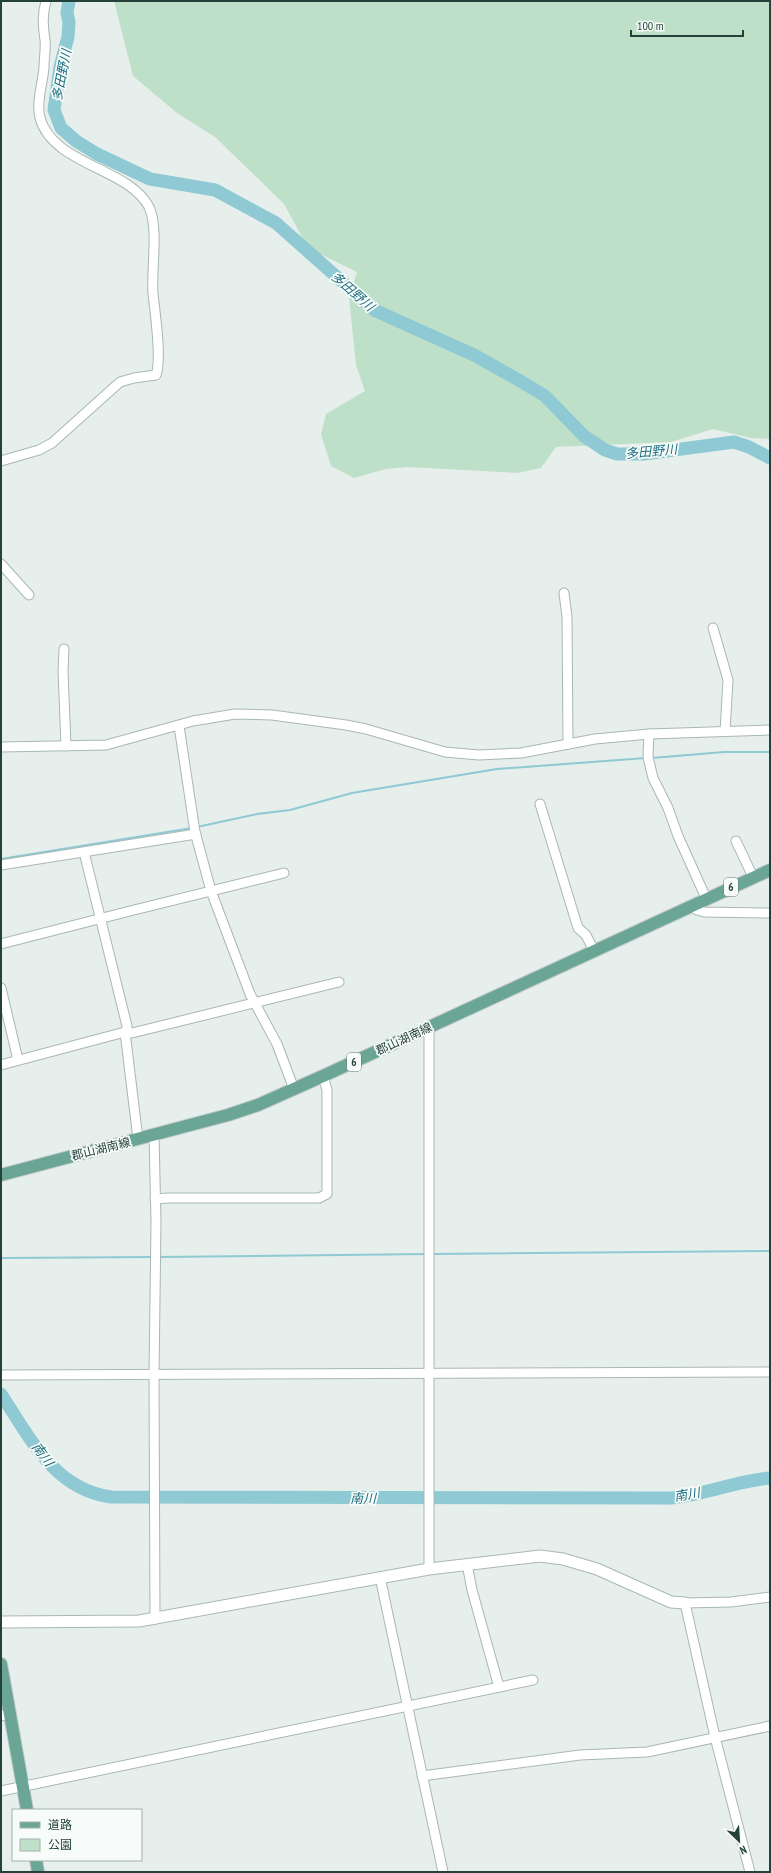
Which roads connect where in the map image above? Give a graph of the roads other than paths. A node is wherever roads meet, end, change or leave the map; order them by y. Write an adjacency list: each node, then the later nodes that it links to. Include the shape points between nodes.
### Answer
1 (46, 1): 2 (street, via 43,13 45,50 40,117 52,141 137,192 148,206 153,218 152,282 158,368 156,375 120,382 47,445)
2 (1, 461)
3 (1, 564): 5 (street)
4 (564, 593): 12 (street, via 567,617)
5 (29, 594)
6 (713, 628): 10 (street, via 728,680)
7 (64, 649): 13 (street)
8 (179, 726): 12 (street, via 214,717 260,714 366,729 435,750 461,754 521,753); 13 (street, via 117,743); 16 (street)
9 (770, 730): 10 (street)
10 (725, 731): 11 (street)
11 (649, 734): 12 (street); 24 (street, via 648,757 653,778)
12 (568, 744)
13 (66, 746): 14 (street)
14 (1, 747)
15 (540, 804): 29 (street, via 578,928 586,935)
16 (196, 834): 18 (street); 23 (street)
17 (736, 841): 22 (street)
18 (84, 852): 19 (street); 27 (street)
19 (1, 865)
20 (770, 870): 22 (main road, 郡山湖南線 / 6)
21 (284, 873): 23 (street)
22 (754, 877): 24 (main road, 郡山湖南線 / 6)
23 (212, 891): 27 (street); 32 (street)
24 (706, 898): 25 (main road, 郡山湖南線 / 6)
25 (692, 905): 26 (street, via 704,912); 29 (main road, 郡山湖南線 / 6)
26 (770, 913)
27 (100, 918): 28 (street); 34 (street, via 128,1026)
28 (1, 944)
29 (594, 950): 33 (main road, 郡山湖南線 / 6)
30 (339, 982): 32 (street)
31 (1, 988): 35 (street)
32 (254, 1003): 34 (street, via 132,1033); 38 (street, via 277,1044)
33 (429, 1027): 37 (main road, 郡山湖南線 / 6); 45 (street)
34 (125, 1032): 35 (street); 40 (street)
35 (18, 1060): 36 (street)
36 (1, 1065)
37 (323, 1076): 38 (main road, 郡山湖南線 / 6); 42 (street, via 327,1090 325,1196)
38 (294, 1089): 39 (main road, 郡山湖南線 / 6, via 228,1115)
39 (154, 1135): 40 (main road, 郡山湖南線 / 6); 42 (street)
40 (138, 1139): 41 (main road, 郡山湖南線 / 6)
41 (1, 1175)
42 (155, 1199): 44 (street)
43 (770, 1372): 45 (street)
44 (154, 1374): 45 (street); 46 (street); 52 (street)
45 (430, 1374): 48 (street)
46 (1, 1375)
47 (467, 1564): 48 (street); 51 (street, via 527,1556 551,1557 597,1569 671,1602); 56 (street)
48 (430, 1569): 49 (street)
49 (380, 1577): 52 (street); 57 (street)
50 (770, 1597): 51 (street, via 731,1602)
51 (685, 1603): 60 (street)
52 (154, 1619): 53 (street, via 127,1622)
53 (1, 1622)
54 (1, 1664): 58 (main road)
55 (533, 1680): 56 (street)
56 (499, 1687): 57 (street)
57 (408, 1706): 61 (street); 62 (street)
58 (5, 1715): 62 (main road)
59 (770, 1726): 60 (street)
60 (715, 1738): 61 (street, via 647,1752 580,1755); 68 (street)
61 (422, 1776): 67 (street)
62 (23, 1786): 63 (street); 64 (main road)
63 (1, 1791)
64 (27, 1809)
65 (36, 1861): 66 (main road)
66 (38, 1872)
67 (443, 1872)
68 (750, 1872)

